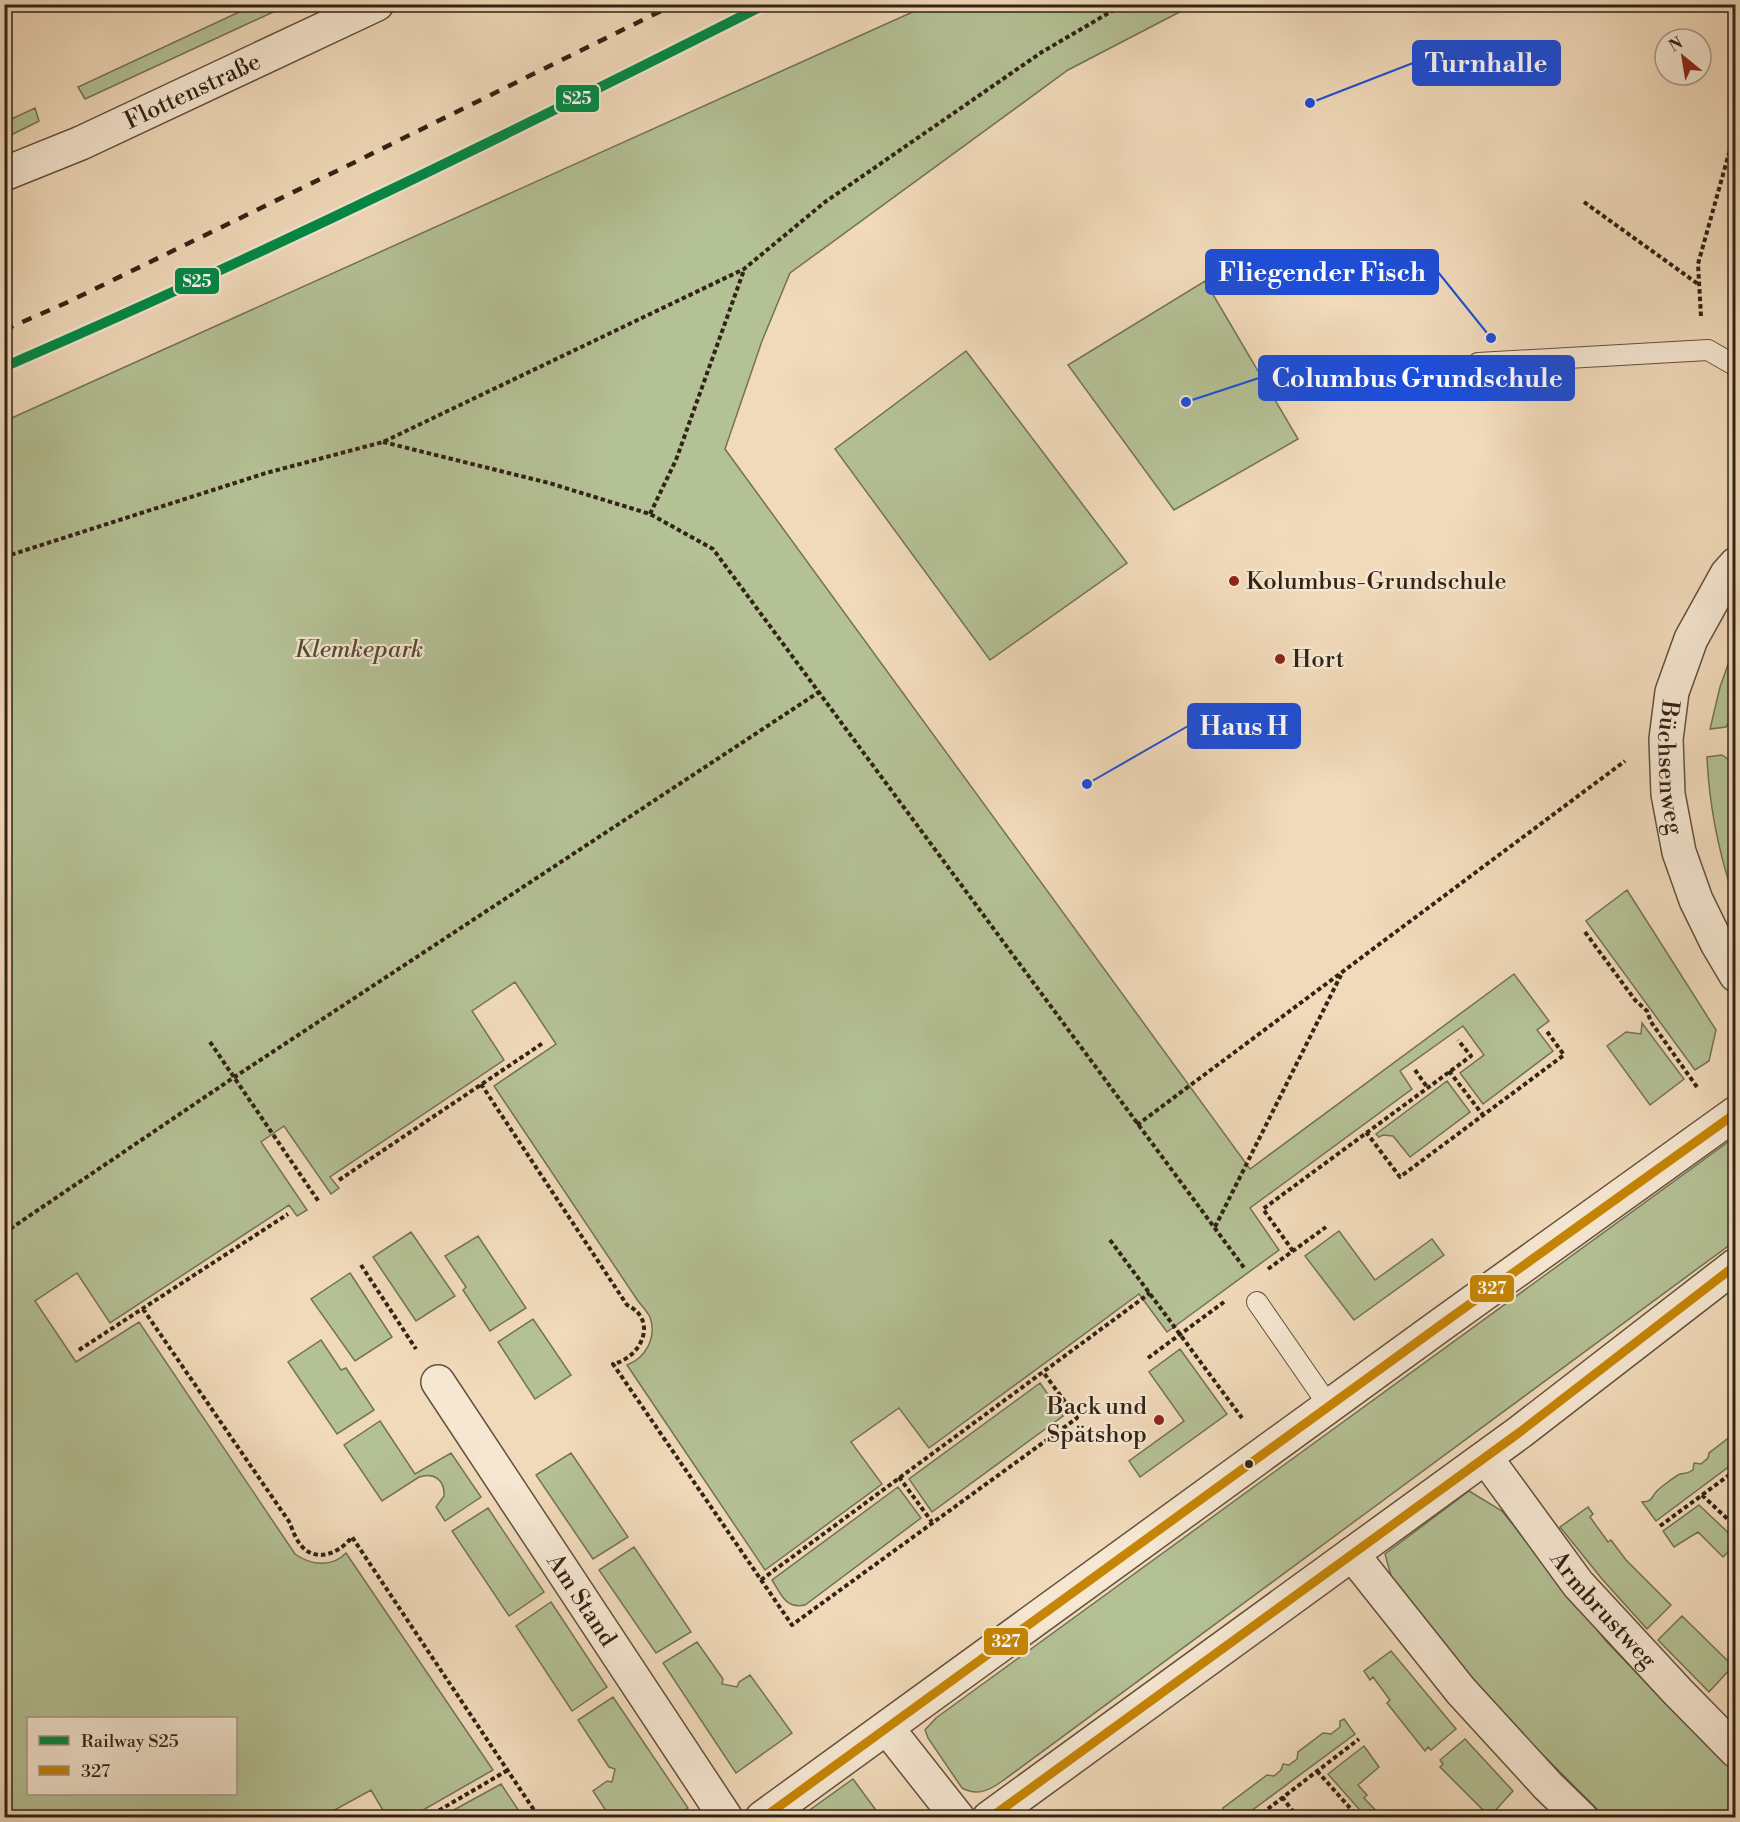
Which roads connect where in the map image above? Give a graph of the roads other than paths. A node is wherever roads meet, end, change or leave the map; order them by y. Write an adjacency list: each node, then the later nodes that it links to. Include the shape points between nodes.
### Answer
1 (377, 4): 2 (street, Flottenstraße, via 81,143)
2 (4, 174)
3 (1478, 363): 4 (lane, via 1708,350)
4 (1736, 366)
5 (1736, 564): 6 (street, Büchsenweg, via 1727,573 1691,639 1672,692 1666,739 1668,794 1678,852 1696,900)
6 (1736, 975)
7 (1736, 1113): 11 (street)
8 (1736, 1265): 12 (street)
9 (1257, 1302): 11 (lane)
10 (438, 1382): 16 (street, Am Stand)
11 (1329, 1406): 14 (street)
12 (1486, 1458): 13 (street); 15 (street, Armbrustweg, via 1578,1584)
13 (1352, 1554): 19 (street); 20 (street, via 1461,1691)
14 (887, 1728): 17 (street); 18 (street)
15 (1736, 1751)
16 (726, 1818)
17 (762, 1818)
18 (958, 1818)
19 (989, 1818)
20 (1581, 1818)

